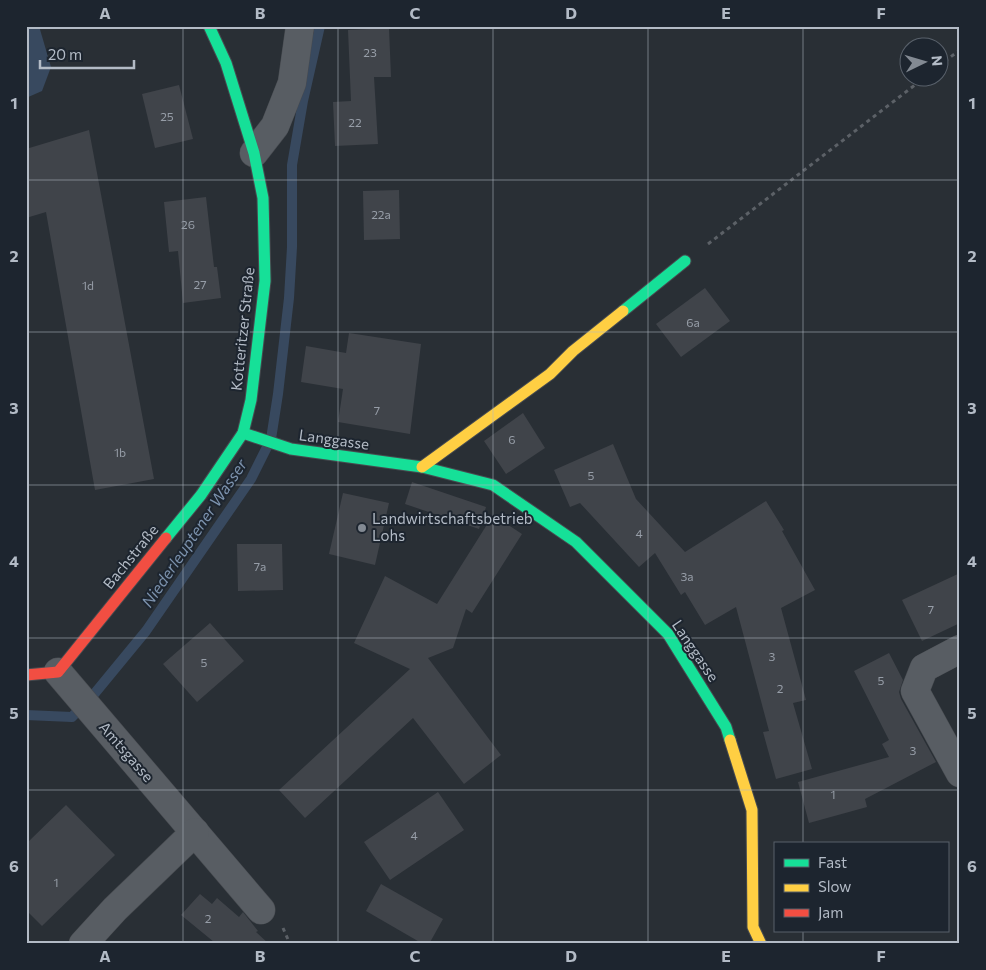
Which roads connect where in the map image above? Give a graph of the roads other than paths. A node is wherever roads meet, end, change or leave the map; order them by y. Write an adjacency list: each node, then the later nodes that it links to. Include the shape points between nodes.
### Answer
1 (209, 26): 3 (street, Kotteritzer Straße, via 226,63)
2 (300, 26): 3 (street, via 292,83 275,126)
3 (254, 153): 5 (street, Kotteritzer Straße, via 263,198 265,281)
4 (686, 261): 6 (street, via 573,351 550,374)
5 (243, 433): 6 (street, Langgasse, via 291,449); 8 (street, Bachstraße, via 201,495)
6 (422, 467): 14 (street, Langgasse, via 493,485 576,542 668,634 726,727 752,810 753,927)
7 (960, 649): 10 (street, via 924,668 915,691)
8 (58, 672): 9 (street); 11 (street, Amtsgasse)
9 (26, 675)
10 (960, 773)
11 (195, 832): 12 (street, Amtsgasse); 13 (street)
12 (261, 910)
13 (83, 944)
14 (760, 944)

